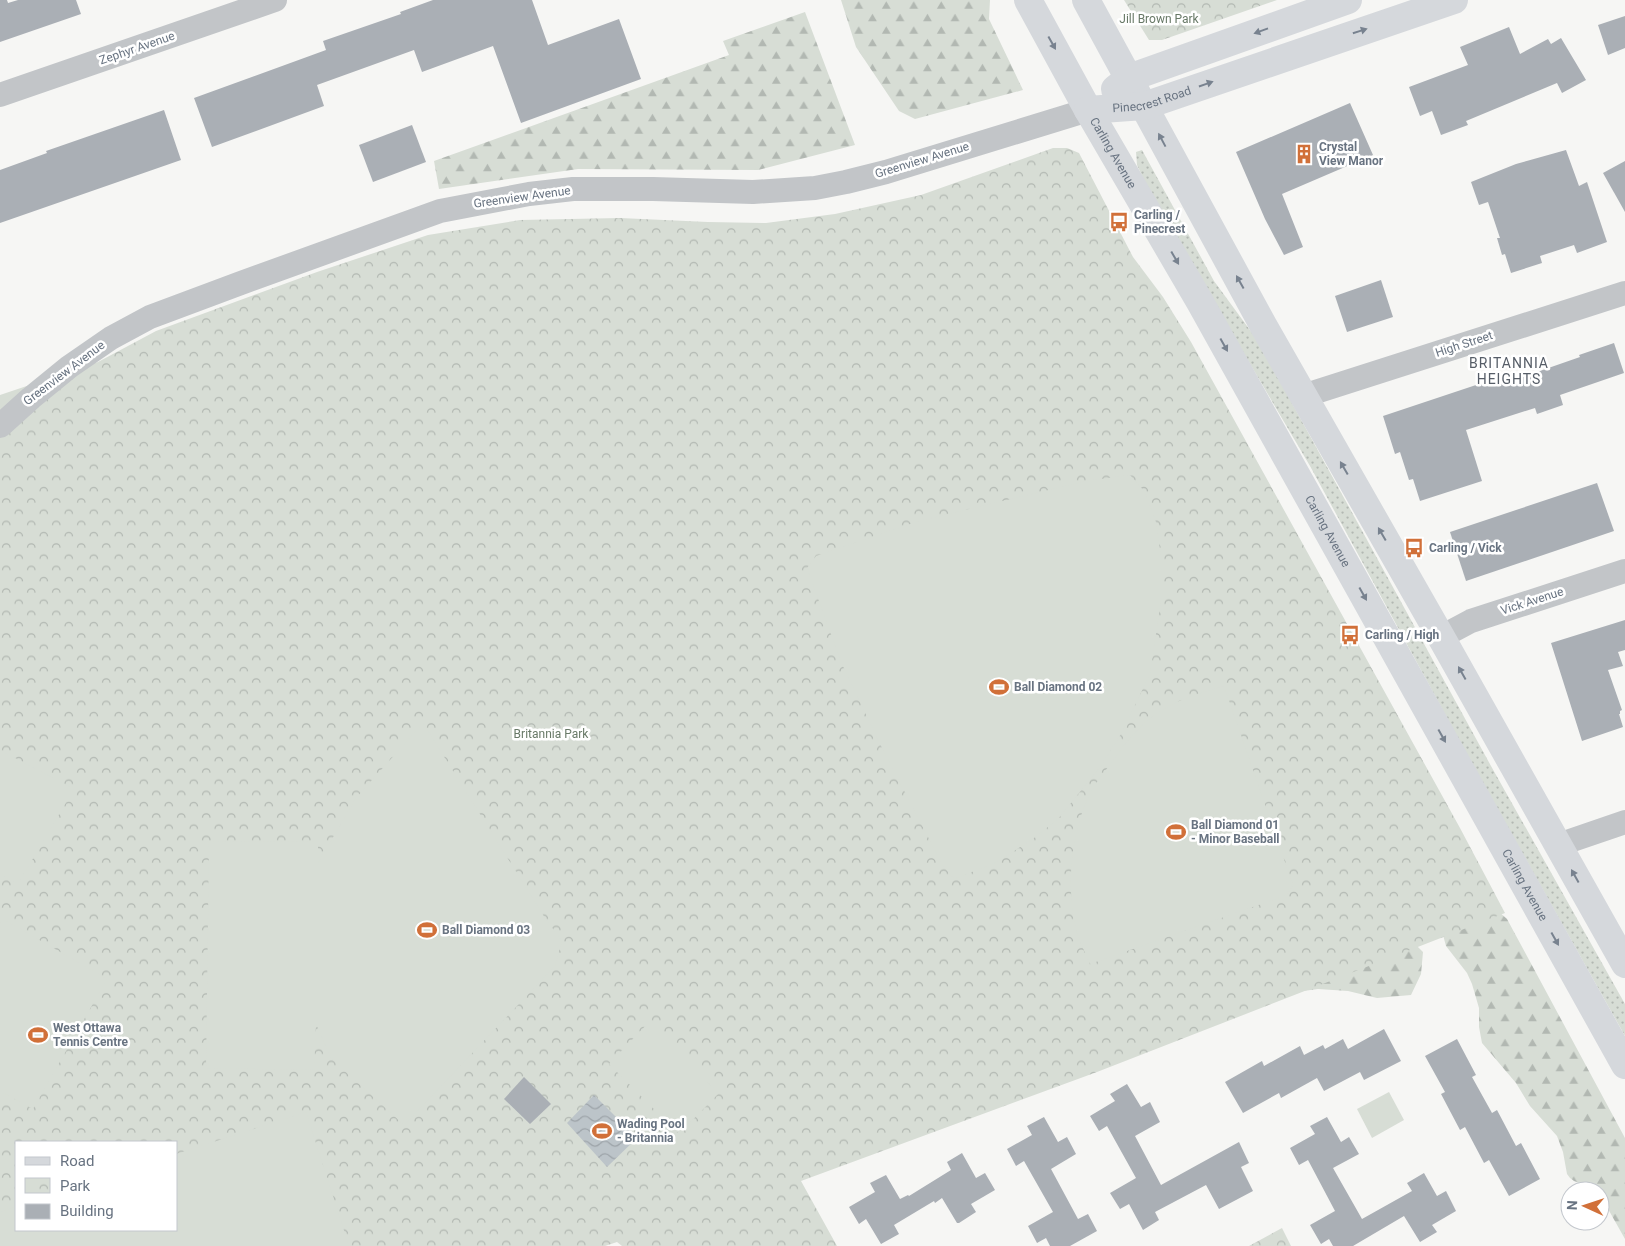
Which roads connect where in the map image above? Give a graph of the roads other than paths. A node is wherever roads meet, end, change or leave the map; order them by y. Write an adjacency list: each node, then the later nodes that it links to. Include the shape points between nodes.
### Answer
1 (275, 0): 7 (street, Zephyr Avenue)
2 (1028, 0): 9 (main road, Carling Avenue, one-way to 9)
3 (1086, 0): 6 (main road)
4 (1348, 0): 6 (main road, Pinecrest Road, one-way to 6)
5 (1454, 0): 8 (main road, Pinecrest Road, one-way to 5)
6 (1128, 78): 8 (main road); 9 (main road, Pinecrest Road)
7 (0, 95)
8 (1144, 106): 9 (main road, Pinecrest Road); 11 (main road, one-way to 8)
9 (1088, 110): 12 (street, Greenview Avenue, via 886,172 815,188 753,192 573,189 440,210 150,318 111,338 69,367); 18 (main road, Carling Avenue, one-way to 18, via 1200,302)
10 (1625, 293): 11 (street, High Street)
11 (1303, 396): 14 (main road, one-way to 11)
12 (0, 426)
13 (1625, 571): 14 (street, Vick Avenue, via 1471,621)
14 (1441, 637): 16 (main road, one-way to 14)
15 (1625, 822): 16 (street)
16 (1558, 845): 17 (main road, one-way to 16)
17 (1625, 964)
18 (1625, 1065)

